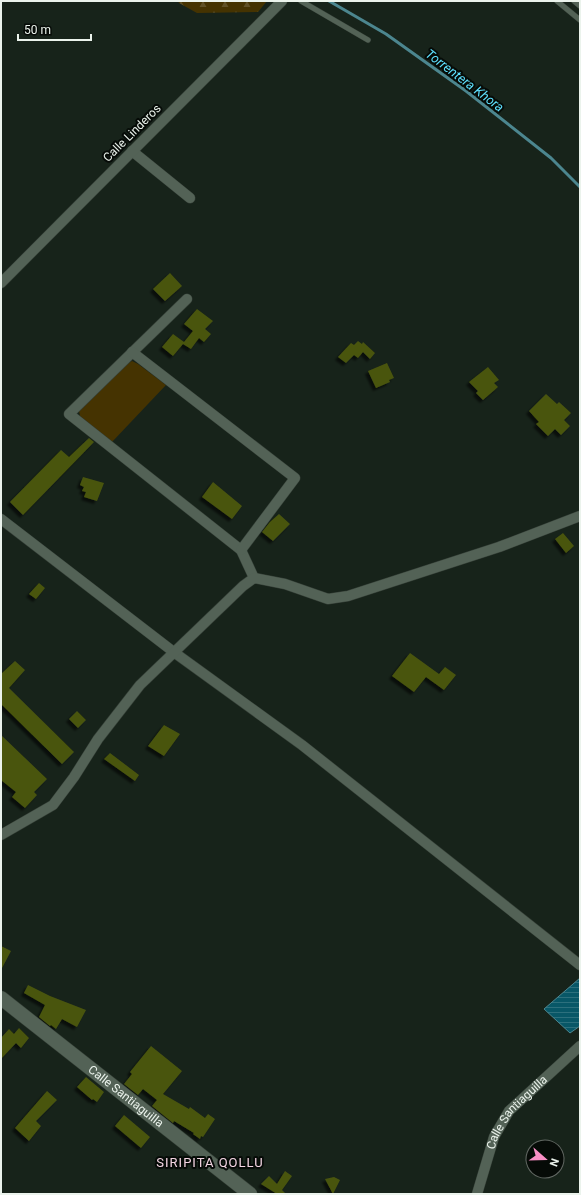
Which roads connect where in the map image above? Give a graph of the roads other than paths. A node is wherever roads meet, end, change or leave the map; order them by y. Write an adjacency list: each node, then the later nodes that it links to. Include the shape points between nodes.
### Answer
1 (282, 1): 8 (street, Calle Linderos)
2 (301, 1): 7 (lane)
3 (557, 1): 6 (lane)
4 (574, 1): 5 (lane)
5 (580, 6)
6 (580, 20)
7 (368, 40)
8 (132, 151): 9 (street); 10 (street, Calle Linderos)
9 (190, 198)
10 (1, 283)
11 (187, 300): 12 (street)
12 (132, 352): 15 (street, via 295,478); 15 (street, via 69,414)
13 (580, 516): 16 (street, via 499,547 348,596 328,598 285,584)
14 (1, 519): 17 (street)
15 (241, 550): 16 (street)
16 (254, 578): 17 (street)
17 (175, 653): 18 (street, via 140,685 98,739 53,805); 19 (street, via 302,745)
18 (1, 835)
19 (580, 965)
20 (1, 998): 22 (street, Calle Santiaguilla)
21 (580, 1046): 23 (street, Calle Santiaguilla, via 508,1111 494,1137)
22 (250, 1194)
23 (477, 1194)

